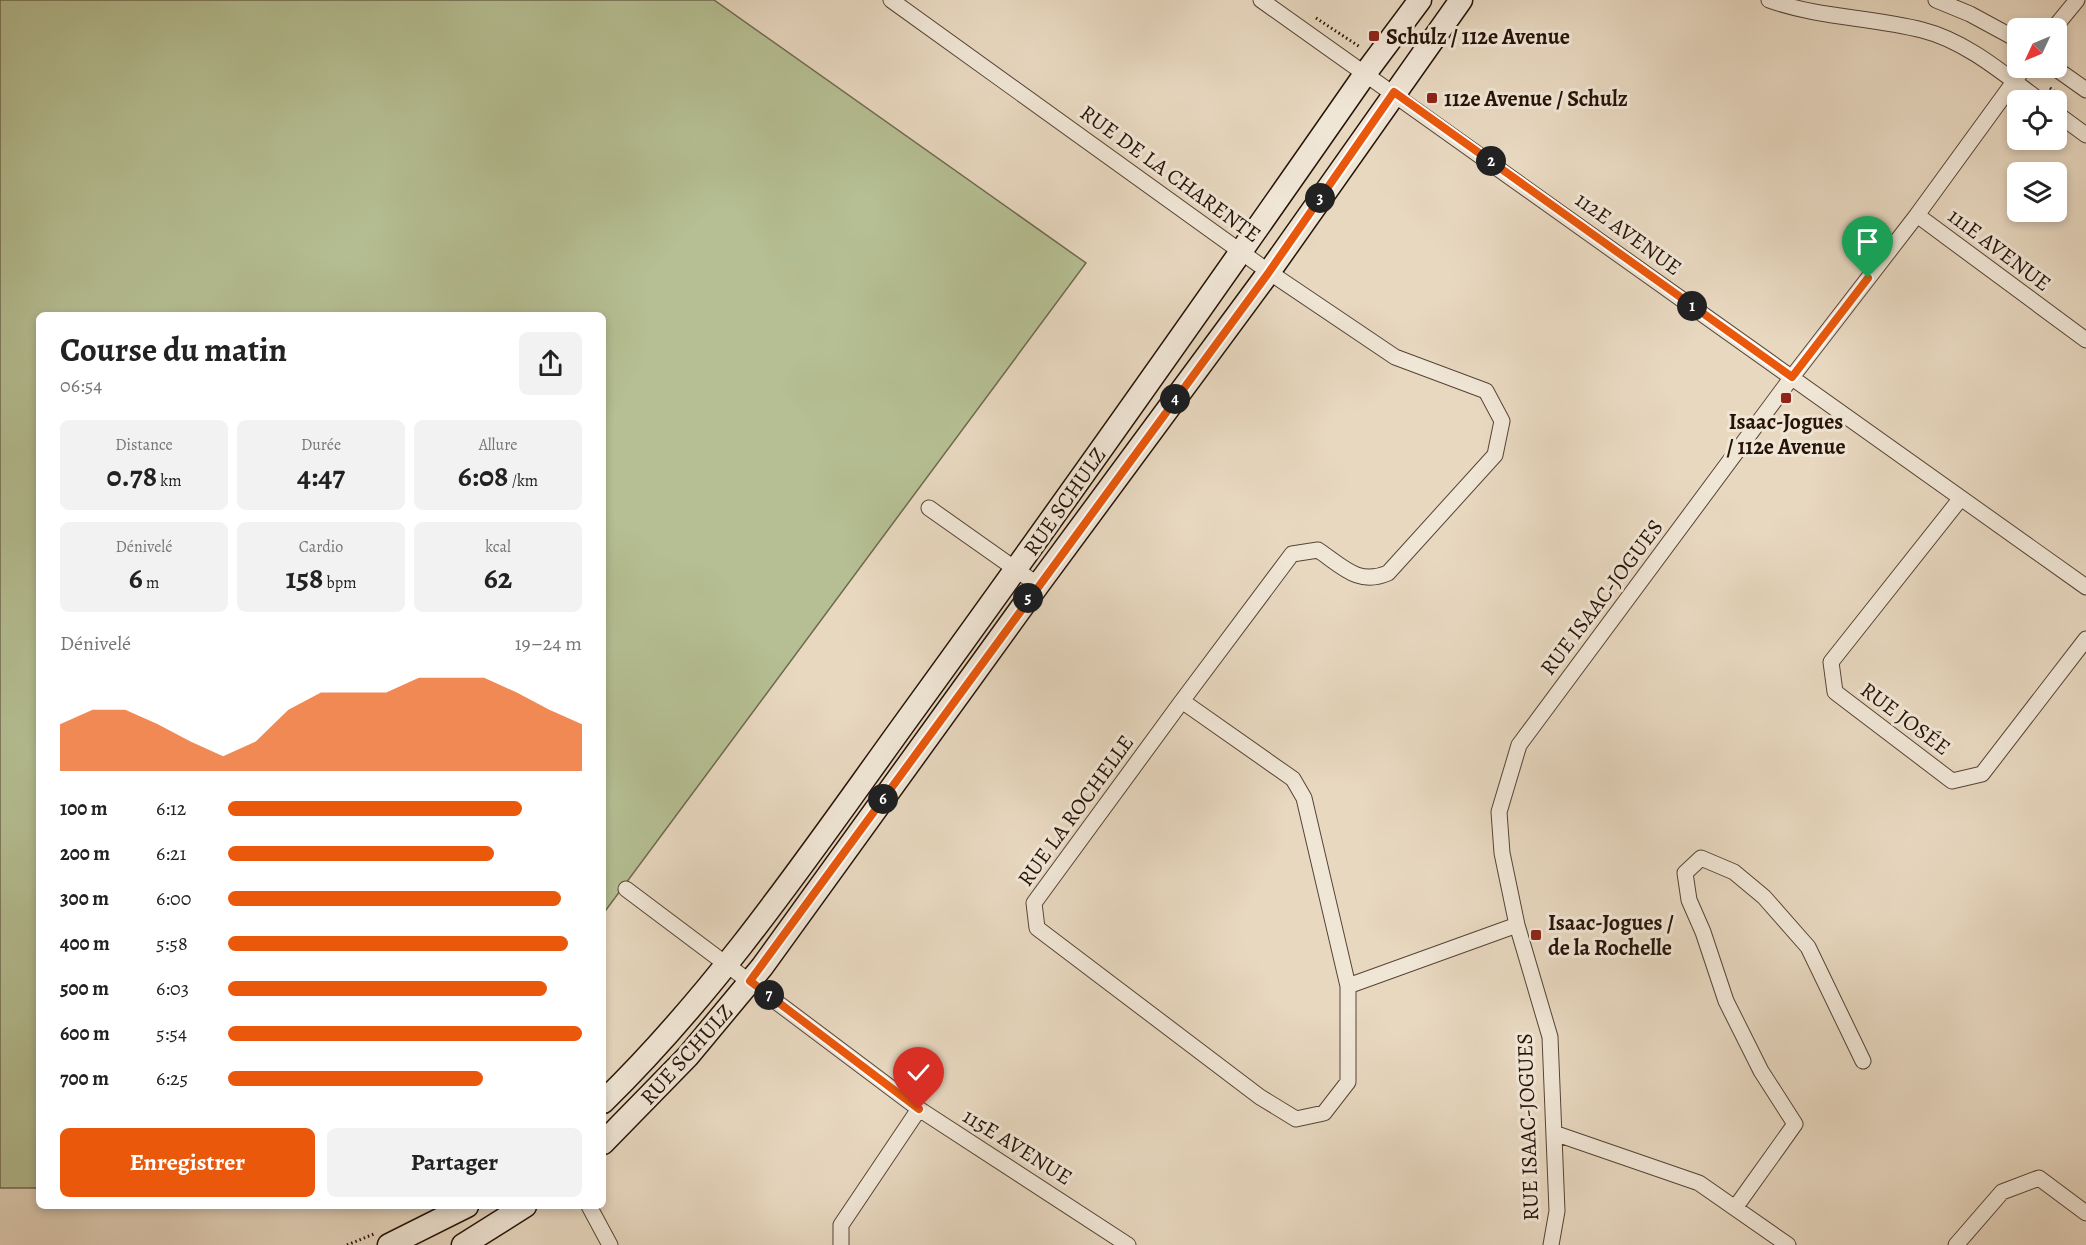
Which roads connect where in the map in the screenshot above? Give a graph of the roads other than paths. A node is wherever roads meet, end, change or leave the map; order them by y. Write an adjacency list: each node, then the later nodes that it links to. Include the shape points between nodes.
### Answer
1 (891, 0): 20 (street, RUE DE LA CHARENTE)
2 (1261, 0): 10 (street, 112E AVENUE)
3 (1420, 0): 10 (street, RUE SCHULZ)
4 (1461, 0): 16 (street, RUE SCHULZ)
5 (1769, 0): 13 (street, via 1794,9 1923,30 1967,49)
6 (1936, 0): 9 (street)
7 (2077, 0): 8 (street)
8 (2062, 18)
9 (2007, 34)
10 (1366, 61): 16 (street, 112E AVENUE); 20 (street, RUE SCHULZ)
11 (2067, 77): 15 (street)
12 (2016, 78): 13 (street, RUE ISAAC-JOGUES)
13 (2013, 81): 14 (street); 19 (street, RUE ISAAC-JOGUES)
14 (2025, 90)
15 (2086, 90)
16 (1394, 92): 21 (street, RUE SCHULZ); 23 (street, 112E AVENUE)
17 (2067, 121): 18 (street)
18 (2086, 135)
19 (1917, 215): 22 (street, 111E AVENUE); 23 (street, RUE ISAAC-JOGUES)
20 (1240, 251): 21 (street, RUE DE LA CHARENTE); 26 (street, RUE SCHULZ)
21 (1269, 272): 27 (street, RUE SCHULZ); 30 (street, RUE DE LA CHARENTE, via 1395,357 1486,391 1502,421 1495,455 1388,573 1373,579 1355,576 1318,550 1292,554)
22 (2086, 340)
23 (1792, 377): 24 (street, 112E AVENUE); 32 (street, RUE ISAAC-JOGUES, via 1519,745 1499,812 1502,853)
24 (1961, 498): 28 (street, 112E AVENUE); 29 (street, RUE JOSÉE, via 1831,662 1834,692 1952,781 1982,774)
25 (929, 508): 26 (street)
26 (1016, 569): 27 (street); 33 (street, RUE SCHULZ)
27 (1038, 585): 34 (street, RUE SCHULZ)
28 (2086, 587)
29 (2086, 639)
30 (1182, 701): 35 (street, RUE LA ROCHELLE, via 1293,780 1305,798); 35 (street, RUE LA ROCHELLE, via 1034,903 1037,928 1260,1097 1296,1119 1324,1113 1348,1082)
31 (626, 889): 33 (street, 115E AVENUE)
32 (1517, 925): 35 (street); 39 (street, RUE ISAAC-JOGUES, via 1550,1037)
33 (727, 964): 34 (street, 115E AVENUE); 37 (street, RUE SCHULZ)
34 (750, 981): 38 (street, 115E AVENUE); 40 (street, RUE SCHULZ, via 688,1056)
35 (1348, 987)
36 (1863, 1061): 41 (street, via 1808,947 1764,897 1734,872 1701,858 1685,873 1689,900 1726,1001 1761,1071 1795,1124)
37 (606, 1099)
38 (919, 1109): 49 (street, via 841,1225); 50 (street, 115E AVENUE)
39 (1554, 1133): 41 (street, via 1700,1183); 51 (street, RUE ISAAC-JOGUES, via 1557,1211)
40 (606, 1140)
41 (1735, 1208): 52 (street)
42 (461, 1209): 46 (street)
43 (520, 1209): 47 (street)
44 (591, 1209): 48 (street)
45 (2086, 1214): 53 (street, via 2039,1178 2002,1192)
46 (389, 1245)
47 (463, 1245)
48 (610, 1245)
49 (841, 1245)
50 (1128, 1245)
51 (1551, 1245)
52 (1788, 1245)
53 (1956, 1245)

